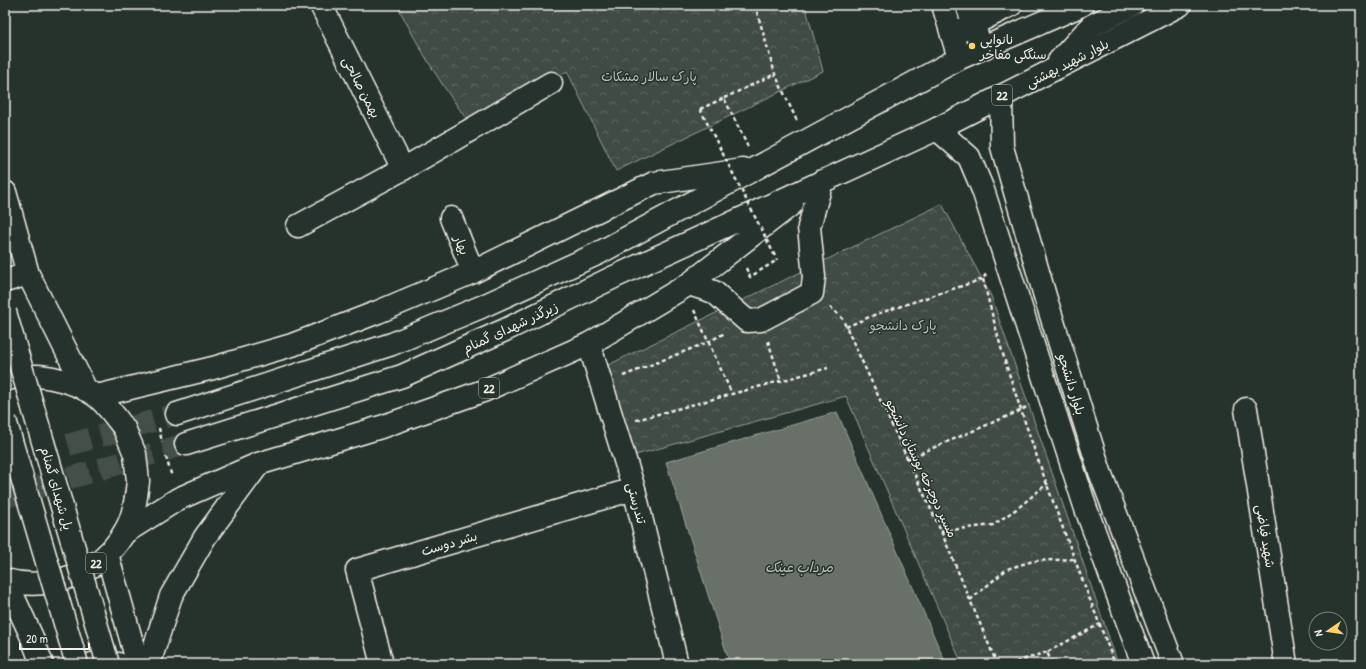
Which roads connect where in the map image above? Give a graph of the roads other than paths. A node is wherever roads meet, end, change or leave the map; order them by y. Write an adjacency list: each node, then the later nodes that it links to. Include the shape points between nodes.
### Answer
1 (321, 5): 16 (main road, بهمن صالحی)
2 (943, 5): 8 (main road)
3 (1011, 5): 7 (main road)
4 (1082, 5): 9 (main road)
5 (1132, 5): 11 (main road, via 1091,26)
6 (1180, 5): 11 (main road, بلوار شهید بهشتی / 22)
7 (970, 15): 8 (main road); 9 (main road)
8 (952, 35): 10 (main road)
9 (981, 49): 10 (main road)
10 (960, 58): 15 (main road)
11 (1051, 71): 13 (main road, بلوار شهید بهشتی / 22)
12 (551, 83): 16 (main road)
13 (1001, 96): 14 (main road, بلوار شهید بهشتی / 22); 17 (main road, بلوار دانشجو, via 1002,147)
14 (937, 129): 18 (main road, بلوار شهید بهشتی / 22); 19 (main road, بلوار دانشجو, via 969,157)
15 (758, 167): 23 (main road, via 654,183); 32 (main road, via 598,254 481,307 392,344)
16 (403, 169): 22 (main road)
17 (1010, 178): 19 (main road, via 996,171 988,175 984,181); 37 (main road, بلوار دانشجو)
18 (822, 181): 26 (main road, 22); 26 (main road, via 809,227 814,277 812,293 760,320 747,321 714,292); 34 (main road, زیرگذر شهدای گمنام, via 402,376)
19 (984, 190): 38 (main road, بلوار دانشجو)
20 (5, 192): 24 (main road)
21 (451, 218): 23 (main road, بهار)
22 (298, 226)
23 (473, 272): 30 (main road, via 378,312 292,344 213,368)
24 (28, 274): 25 (main road); 30 (main road)
25 (5, 281)
26 (686, 286): 28 (main road, 22)
27 (5, 312): 45 (main road, پل شهدای گمنام, bridge)
28 (589, 344): 35 (main road, 22, via 483,391 381,427); 36 (main road, تندرستی)
29 (5, 380): 30 (main road, 22, via 34,375 61,379)
30 (92, 393): 39 (main road, 22, bridge, via 124,428 134,454 138,481 134,508)
31 (1246, 409): 53 (main road, شهید فیاضی)
32 (177, 414)
33 (5, 420): 43 (main road, bridge)
34 (186, 444)
35 (258, 464): 39 (main road, 22, via 178,499); 48 (main road, via 206,537 171,596)
36 (634, 489): 49 (main road, بشر دوست, via 357,570); 50 (main road, تندرستی)
37 (1110, 500): 38 (main road); 52 (main road, بلوار دانشجو)
38 (1086, 509): 51 (main road, بلوار دانشجو)
39 (124, 533): 40 (main road, 22)
40 (107, 554): 41 (main road, 22, via 86,571 60,581 34,585); 47 (main road, 22)
41 (6, 581): 42 (main road, 22)
42 (42, 664)
43 (77, 664)
44 (92, 664): 46 (main road)
45 (108, 664)
46 (118, 664)
47 (138, 664)
48 (149, 664)
49 (382, 664)
50 (677, 664)
51 (1143, 664)
52 (1173, 664)
53 (1286, 664)

